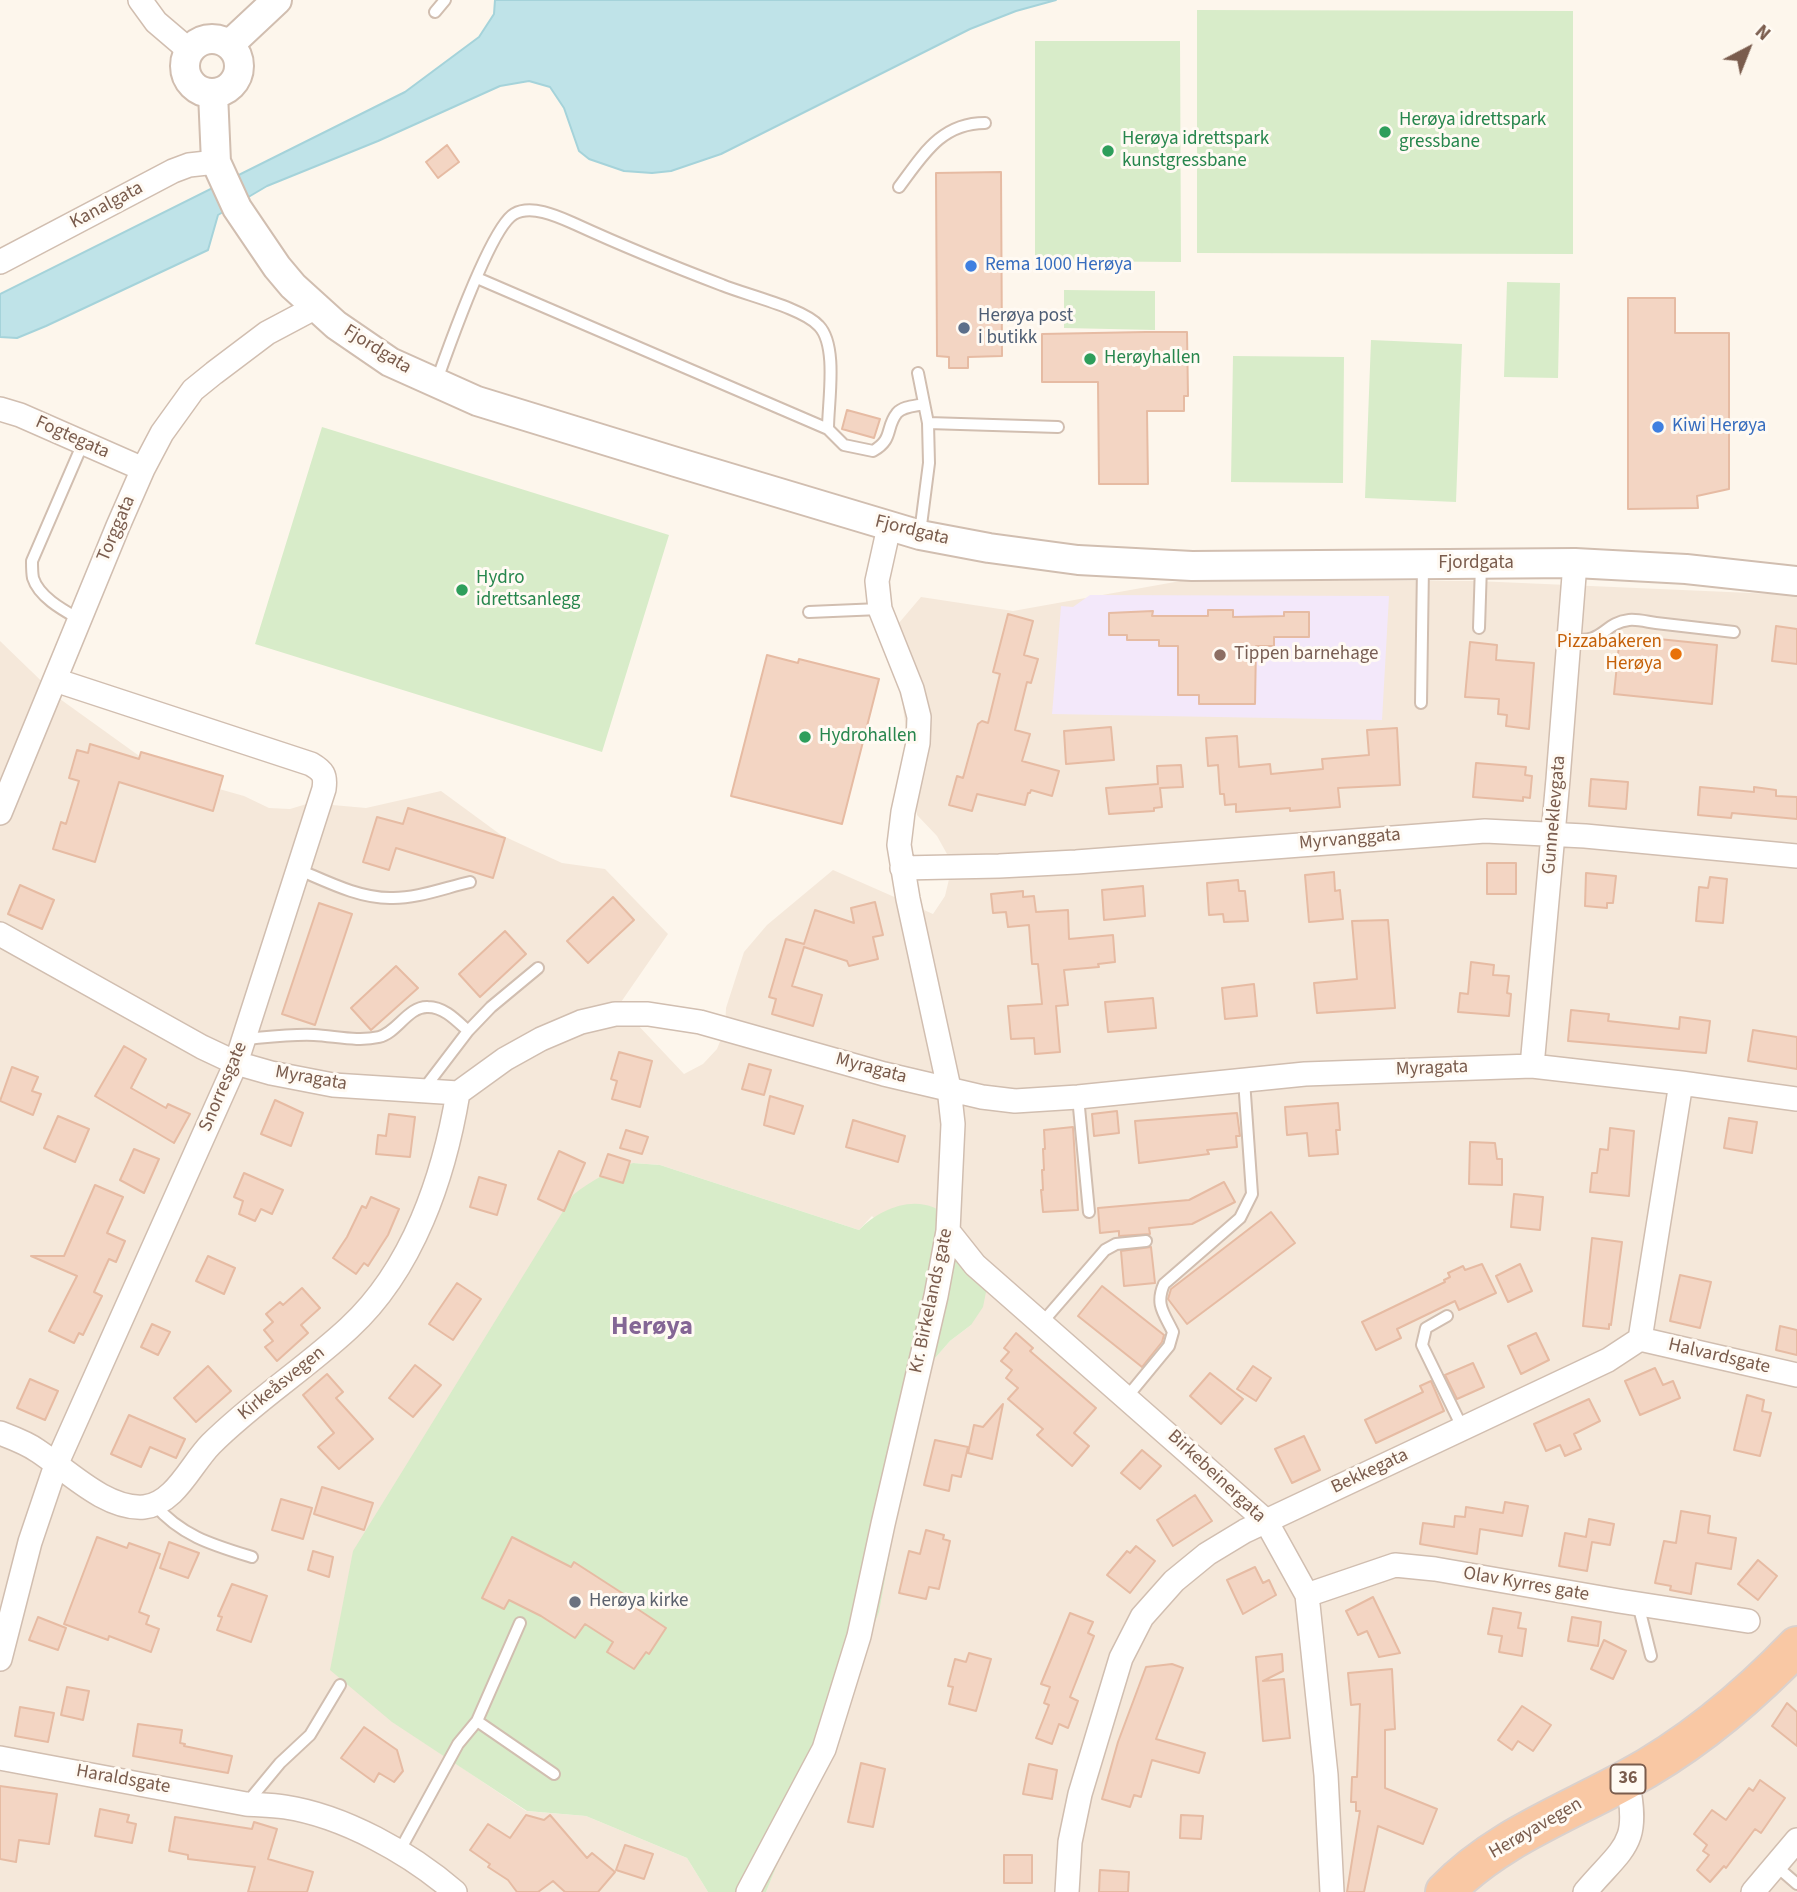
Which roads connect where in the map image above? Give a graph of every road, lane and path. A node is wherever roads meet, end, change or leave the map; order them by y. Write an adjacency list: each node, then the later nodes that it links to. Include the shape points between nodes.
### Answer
1 (140, 0): 6 (street, via 156,22)
2 (277, 0): 5 (street)
3 (445, 0): 4 (lane)
4 (435, 12)
5 (229, 45): 6 (street, via 213,38); 7 (street, via 239,64 238,75 232,84)
6 (190, 51): 7 (street, via 185,70 188,79)
7 (213, 93): 9 (street, Fjordgata)
8 (985, 123): 10 (lane, via 960,126 939,138)
9 (220, 171): 11 (street, Kanalgata, via 189,164); 13 (street, Fjordgata, via 237,208 277,267)
10 (899, 187)
11 (0, 262)
12 (477, 278): 15 (lane); 20 (lane); 20 (lane, via 505,220 520,211 537,211 798,313 820,326 829,342)
13 (316, 307): 15 (street, Fjordgata, via 373,352); 22 (street, Torggata, via 242,349 193,390)
14 (918, 373): 16 (lane)
15 (436, 384): 23 (street, Fjordgata, via 477,401)
16 (924, 404): 18 (lane); 20 (lane, via 897,413 884,445 873,451 844,445)
17 (0, 409): 21 (street, Fogtegata)
18 (929, 423): 19 (lane); 24 (lane)
19 (1058, 427)
20 (828, 429)
21 (83, 443): 22 (street, Fogtegata); 31 (lane, via 32,561 33,578 40,589 57,607)
22 (143, 469): 31 (street, Torggata)
23 (890, 527): 24 (street, Fjordgata); 29 (street, Kr. Birkelands gate, via 877,580)
24 (920, 535): 26 (street, Fjordgata, via 1130,565)
25 (1575, 563): 27 (street, Fjordgata); 28 (street, Fjordgata); 34 (street, Gunneklevgata)
26 (1423, 564): 27 (street, Fjordgata); 36 (lane)
27 (1481, 564): 32 (lane)
28 (1797, 581)
29 (880, 609): 30 (lane); 40 (street, Kr. Birkelands gate, via 919,717 900,829)
30 (808, 612)
31 (79, 619): 35 (street, Torggata)
32 (1479, 628)
33 (1734, 632): 34 (lane, via 1629,620 1612,625 1592,640)
34 (1569, 638): 38 (street, Gunneklevgata)
35 (55, 680): 37 (street, Torggata); 41 (street, Snorresgate, via 322,770 324,789)
36 (1421, 703)
37 (0, 813)
38 (1553, 833): 39 (street, Myrvanggata); 40 (street, Myrvanggata, via 1485,831 1076,862); 48 (street, Gunneklevgata)
39 (1797, 856)
40 (902, 868): 51 (street, Kr. Birkelands gate)
41 (297, 869): 42 (lane, via 351,890 391,898); 46 (street, Snorresgate)
42 (470, 882)
43 (0, 934): 47 (street, Myragata)
44 (538, 968): 45 (lane)
45 (468, 1031): 46 (lane, via 449,1014 419,1007 380,1037); 52 (lane)
46 (245, 1039): 47 (street, Snorresgate)
47 (236, 1063): 52 (street, Myragata, via 333,1085); 66 (street, Snorresgate)
48 (1532, 1066): 49 (street, Myragata); 50 (street, Myragata)
49 (1244, 1079): 54 (street, Myragata); 63 (lane, via 1252,1194 1240,1218 1164,1284 1159,1304 1173,1332 1169,1346)
50 (1681, 1083): 55 (street, Myragata); 61 (street)
51 (949, 1088): 53 (street, Myragata, via 700,1022 615,1014 541,1039); 54 (street, Myragata, via 1015,1101); 57 (street, Kr. Birkelands gate, via 953,1124)
52 (423, 1090): 53 (street, Myragata)
53 (458, 1093): 67 (street, Kirkeåsvegen, via 427,1207 387,1287 348,1330 211,1444 173,1492)
54 (1078, 1097): 56 (lane)
55 (1797, 1099)
56 (1090, 1212)
57 (948, 1231): 60 (street, Birkebeinergata, via 975,1265); 88 (street, Kr. Birkelands gate, via 859,1636 824,1749)
58 (1146, 1241): 60 (lane, via 1116,1244 1105,1250)
59 (1447, 1316): 64 (lane, via 1426,1328 1422,1345)
60 (1040, 1325): 63 (street, Birkebeinergata)
61 (1640, 1339): 62 (street, Halvardsgate); 64 (street, Bekkegata, via 1608,1360)
62 (1797, 1375)
63 (1127, 1397): 68 (street, Birkebeinergata)
64 (1463, 1429): 68 (street, Bekkegata)
65 (0, 1433): 66 (street)
66 (56, 1465): 67 (street, via 81,1485 119,1503 134,1507); 76 (street, Snorresgate, via 30,1542)
67 (154, 1504): 69 (lane, via 179,1529)
68 (1266, 1521): 70 (street, Birkebeinergata); 89 (street, Bekkegata, via 1207,1554 1174,1581 1142,1617 1121,1658 1080,1794)
69 (252, 1557)
70 (1307, 1595): 71 (street, Olav Kyrres gate, via 1395,1566); 90 (street, Birkebeinergata, via 1326,1775)
71 (1638, 1604): 72 (street, Olav Kyrres gate); 75 (lane)
72 (1748, 1621)
73 (520, 1623): 78 (lane)
74 (1797, 1646): 81 (highway, Herøyavegen / 36, via 1731,1710)
75 (1651, 1656)
76 (0, 1659)
77 (341, 1685): 82 (lane, via 310,1735)
78 (477, 1721): 80 (lane); 84 (lane, via 458,1744)
79 (0, 1758): 82 (street, Haraldsgate)
80 (554, 1774)
81 (1627, 1780): 91 (highway, Herøyavegen / 36, via 1515,1839 1468,1870); 92 (street, via 1633,1827 1627,1844)
82 (246, 1804): 84 (street, Haraldsgate, via 286,1807 326,1818)
83 (1797, 1840): 85 (street)
84 (399, 1852): 87 (street, Haraldsgate)
85 (1775, 1865): 86 (lane); 93 (street)
86 (1797, 1884)
87 (455, 1892)
88 (748, 1892)
89 (1067, 1892)
90 (1332, 1892)
91 (1445, 1892)
92 (1585, 1892)
93 (1753, 1892)

